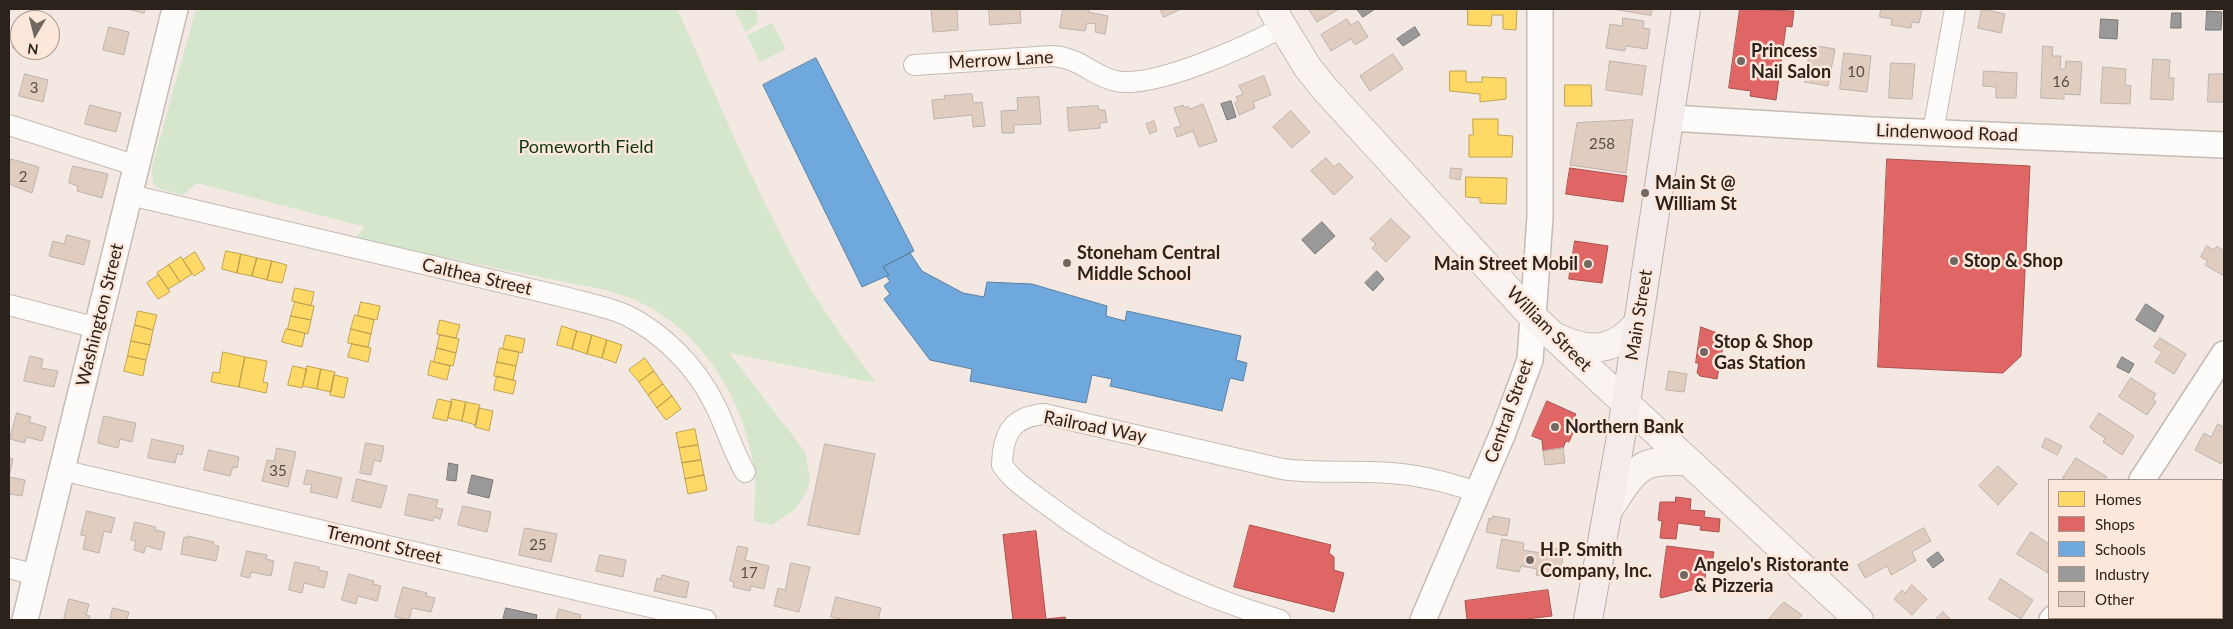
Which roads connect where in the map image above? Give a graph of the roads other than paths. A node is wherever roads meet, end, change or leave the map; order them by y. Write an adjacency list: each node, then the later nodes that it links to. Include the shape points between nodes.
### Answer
1 (175, 9): 11 (street, Washington Street)
2 (1540, 9): 14 (street, Central Street, via 1540,217)
3 (1686, 9): 7 (main road, Main Street)
4 (1955, 9): 9 (street)
5 (1277, 18): 6 (street, Merrow Lane, via 1256,41 1174,72 1135,82 1111,80 1074,60 1053,56); 14 (main road, William Street, via 1324,88)
6 (914, 65)
7 (1670, 118): 9 (street, Lindenwood Road); 15 (main road, Main Street)
8 (9, 125): 11 (street)
9 (1933, 132): 10 (street, Lindenwood Road)
10 (2224, 145)
11 (137, 166): 12 (street, Washington Street)
12 (130, 196): 16 (street, Washington Street); 22 (street, Calthea Street, via 625,315 669,344 702,382 725,424)
13 (9, 305): 16 (street)
14 (1534, 318): 17 (main road, William Street); 24 (street, Central Street, via 1530,360 1524,380)
15 (1638, 323): 17 (main road, via 1623,339 1606,347 1582,347); 19 (main road, Main Street)
16 (97, 328): 21 (street, Washington Street)
17 (1554, 337): 19 (main road, William Street)
18 (2224, 354): 23 (street)
19 (1626, 403): 20 (main road, William Street); 25 (main road, Main Street)
20 (1688, 461): 25 (main road, via 1643,466); 33 (main road, William Street)
21 (61, 470): 27 (street, Washington Street); 29 (street, Tremont Street)
22 (745, 472)
23 (2143, 479)
24 (1478, 492): 30 (street, Railroad Way, via 1414,475 1308,472 1282,468 1044,414 1024,418 1011,428 1003,450 1002,465 1017,482 1060,514 1104,544 1166,577 1230,604); 31 (street, Central Street)
25 (1608, 510): 32 (main road, Main Street)
26 (9, 568): 27 (street)
27 (36, 574): 28 (street, Washington Street)
28 (25, 620)
29 (706, 620)
30 (1280, 620)
31 (1423, 620)
32 (1588, 620)
33 (1860, 620)

